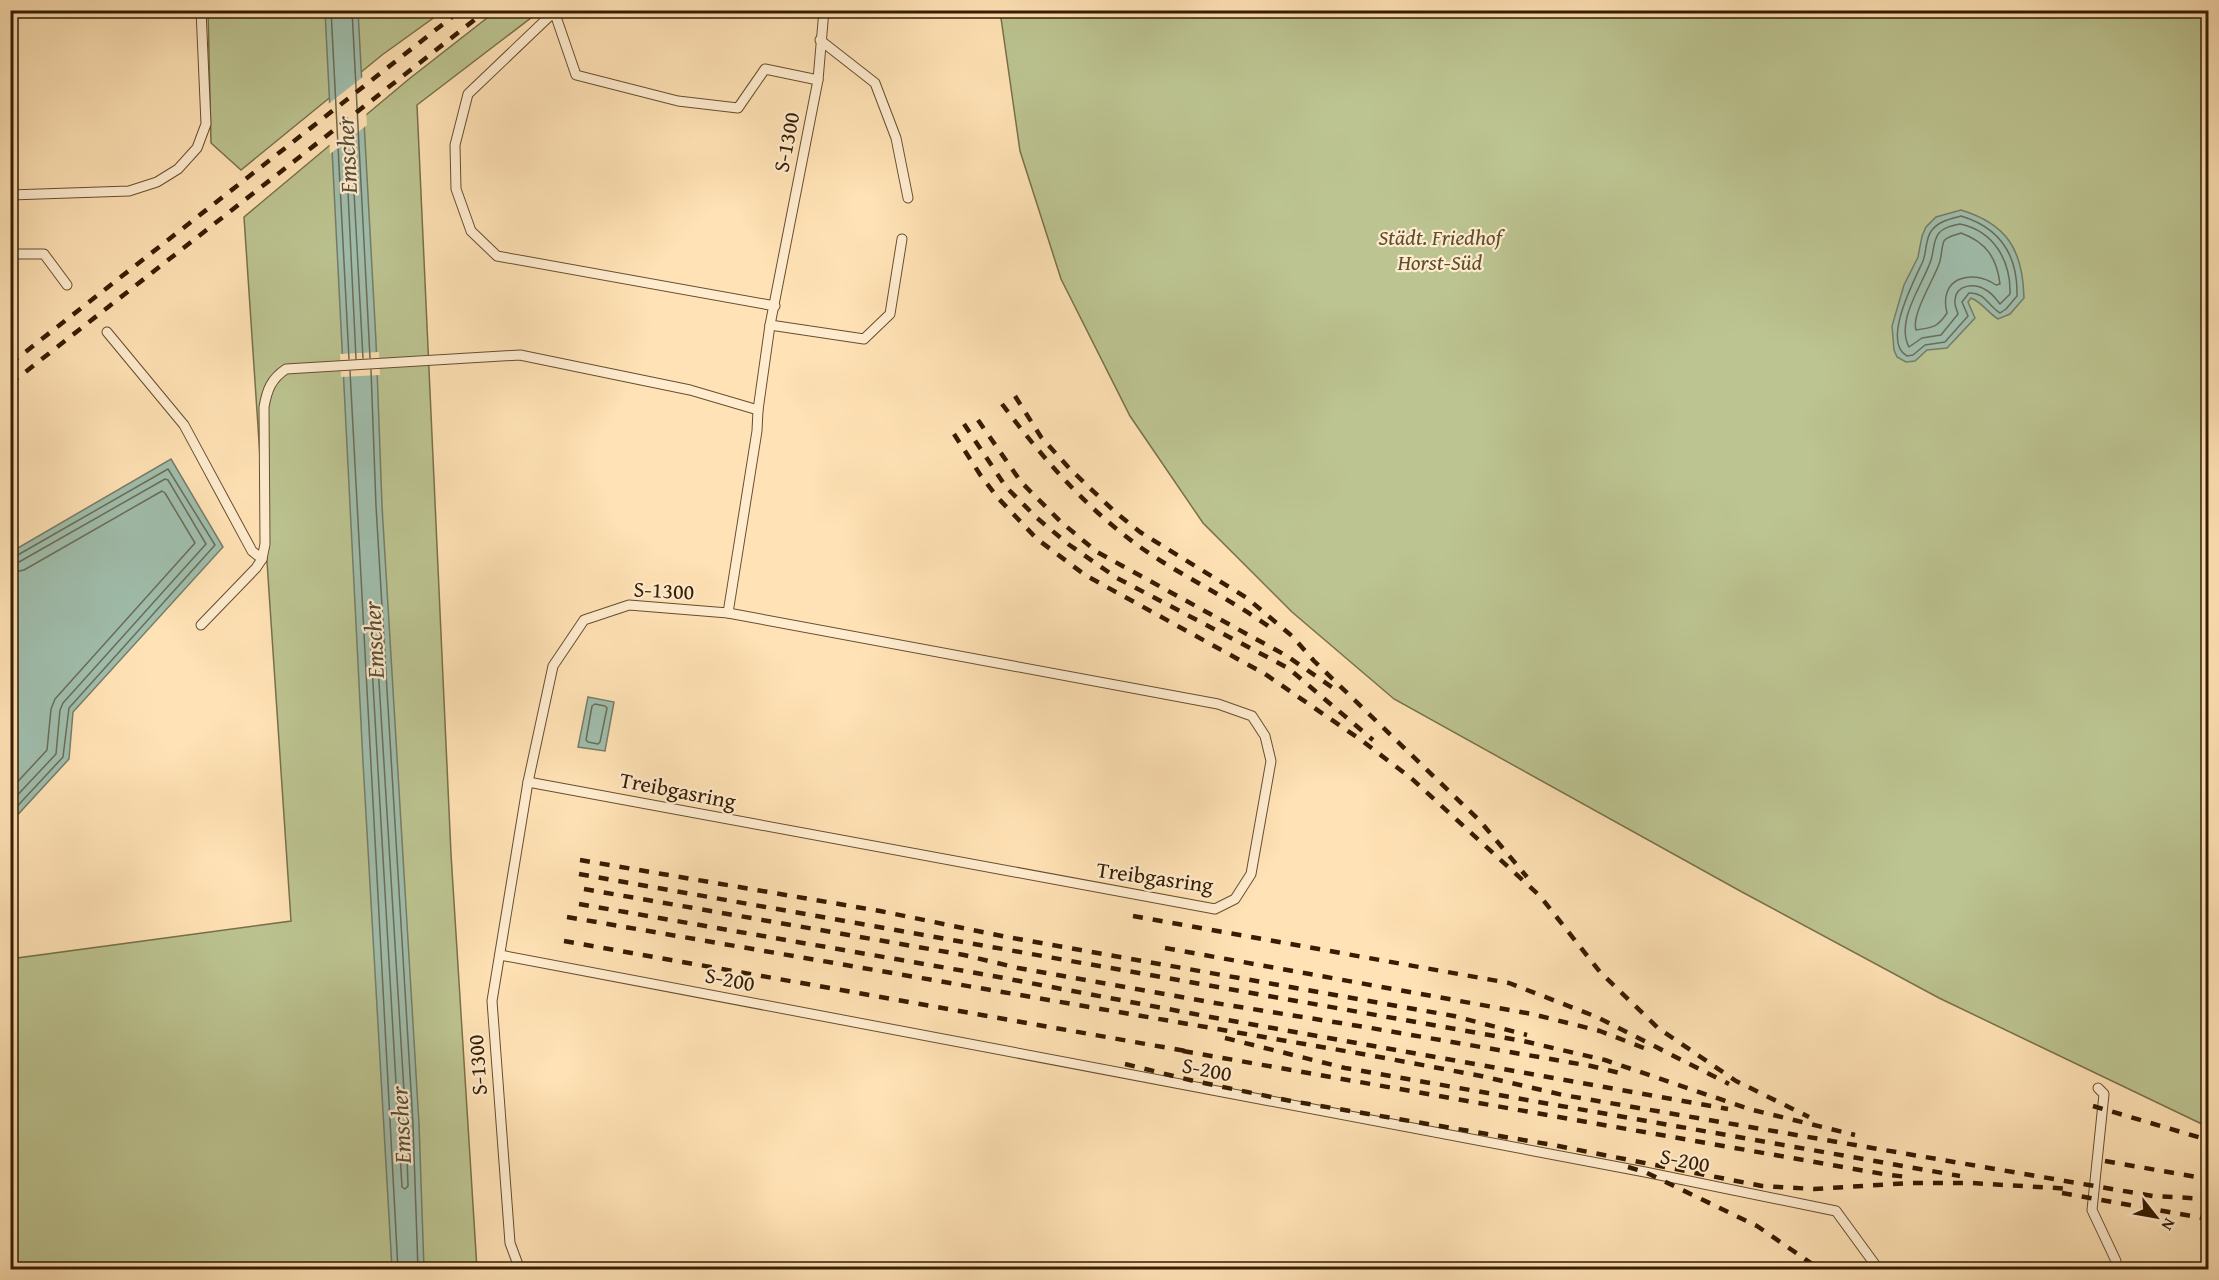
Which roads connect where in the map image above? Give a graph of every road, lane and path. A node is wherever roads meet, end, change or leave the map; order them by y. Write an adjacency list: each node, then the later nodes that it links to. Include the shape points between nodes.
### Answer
1 (201, 10): 6 (lane, via 206,124 197,147 178,169 157,182 129,191)
2 (824, 10): 4 (lane, S-1300)
3 (555, 11): 5 (lane, via 576,75 678,101 738,108 765,69); 11 (lane, via 468,94 455,145 456,189 471,231 497,256)
4 (820, 40): 5 (lane, S-1300); 7 (lane, via 875,83 896,138)
5 (818, 80): 11 (lane, S-1300)
6 (10, 195)
7 (908, 198)
8 (902, 239): 12 (lane, via 890,314 864,339)
9 (10, 254): 10 (lane, via 44,254)
10 (67, 285)
11 (775, 306): 12 (lane, S-1300)
12 (770, 325): 14 (lane, S-1300)
13 (107, 333): 15 (lane, via 183,425 252,551)
14 (758, 410): 15 (lane, via 690,390 520,355 286,369 275,376 264,407); 16 (lane, S-1300)
15 (262, 559): 17 (lane)
16 (728, 613): 18 (lane, S-1300, via 628,605 584,620 553,666); 18 (lane, Treibgasring, via 1218,704 1252,716 1265,736 1271,760 1251,874 1235,899 1215,909)
17 (201, 625)
18 (528, 782): 19 (lane, S-1300)
19 (500, 955): 21 (lane, S-1300, via 492,1001 494,1042 510,1244); 22 (lane, S-200, via 1836,1211)
20 (2098, 1088): 23 (lane, via 2104,1094 2092,1210)
21 (520, 1269)
22 (1879, 1269)
23 (2115, 1269)

